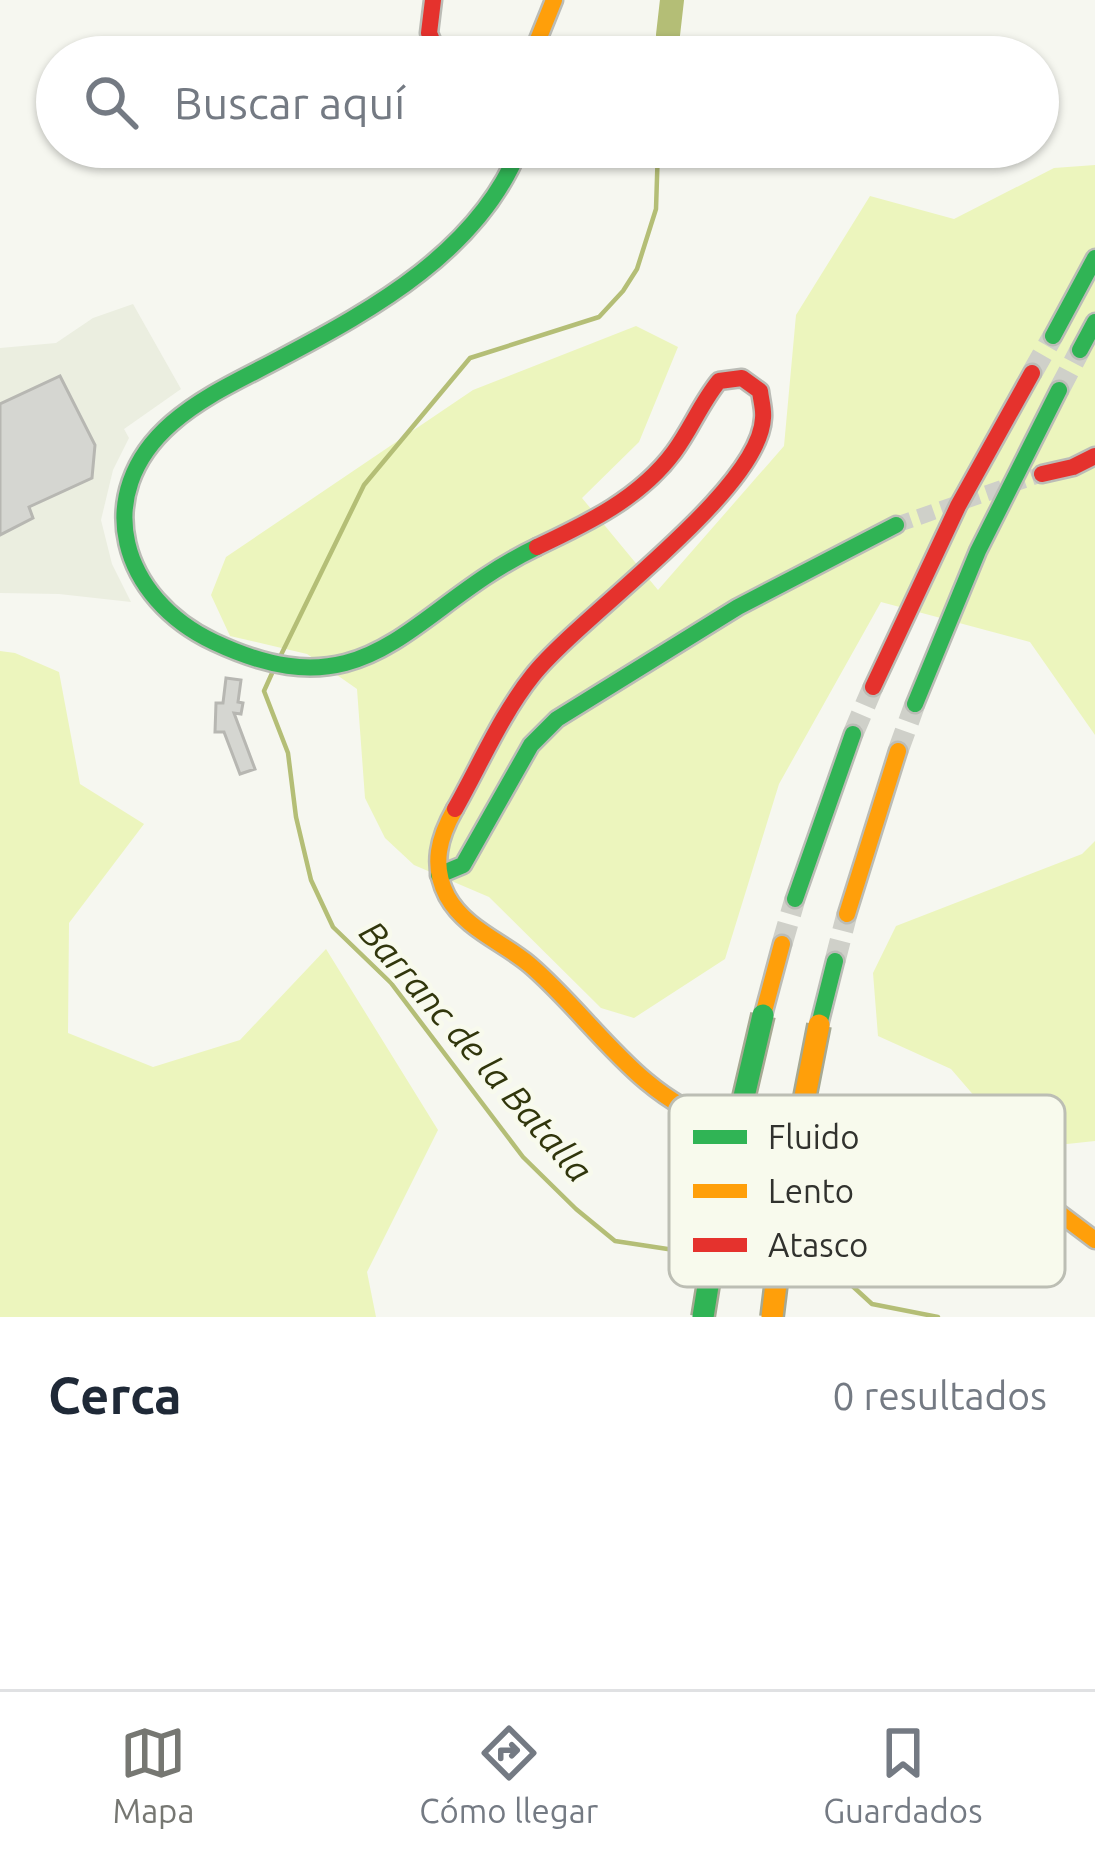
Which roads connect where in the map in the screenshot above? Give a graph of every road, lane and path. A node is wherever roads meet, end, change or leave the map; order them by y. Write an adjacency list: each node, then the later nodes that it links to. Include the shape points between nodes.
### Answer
1 (434, 0): 5 (main road)
2 (537, 0): 4 (main road)
3 (554, 0): 4 (main road)
4 (542, 24): 6 (main road)
5 (430, 36)
6 (539, 36)
7 (513, 168): 21 (main road, via 466,234 372,304 158,435 131,477 125,511 136,574 173,618 230,650 328,672 356,665 489,572 643,486 719,381 739,377 757,386 764,424 748,456 690,530 534,675 446,824)
8 (1095, 258): 10 (main road)
9 (1095, 322): 11 (main road)
10 (1053, 336)
11 (1080, 350)
12 (1032, 374): 17 (main road)
13 (1059, 389): 18 (main road, via 977,551)
14 (1095, 456): 15 (main road)
15 (1042, 475)
16 (896, 525): 21 (main road, via 738,607 556,719 531,745 463,865)
17 (873, 687)
18 (915, 704)
19 (853, 734): 22 (main road)
20 (898, 751): 23 (main road)
21 (439, 875): 28 (main road, via 462,916 533,967 604,1045)
22 (795, 899)
23 (847, 914)
24 (782, 944): 26 (main road, bridge)
25 (835, 961): 27 (main road, bridge)
26 (744, 1095)
27 (805, 1095)
28 (669, 1099)
29 (1065, 1218): 30 (main road)
30 (1095, 1240)
31 (709, 1287): 33 (main road, bridge)
32 (776, 1287): 34 (main road, bridge)
33 (704, 1317)
34 (772, 1317)

